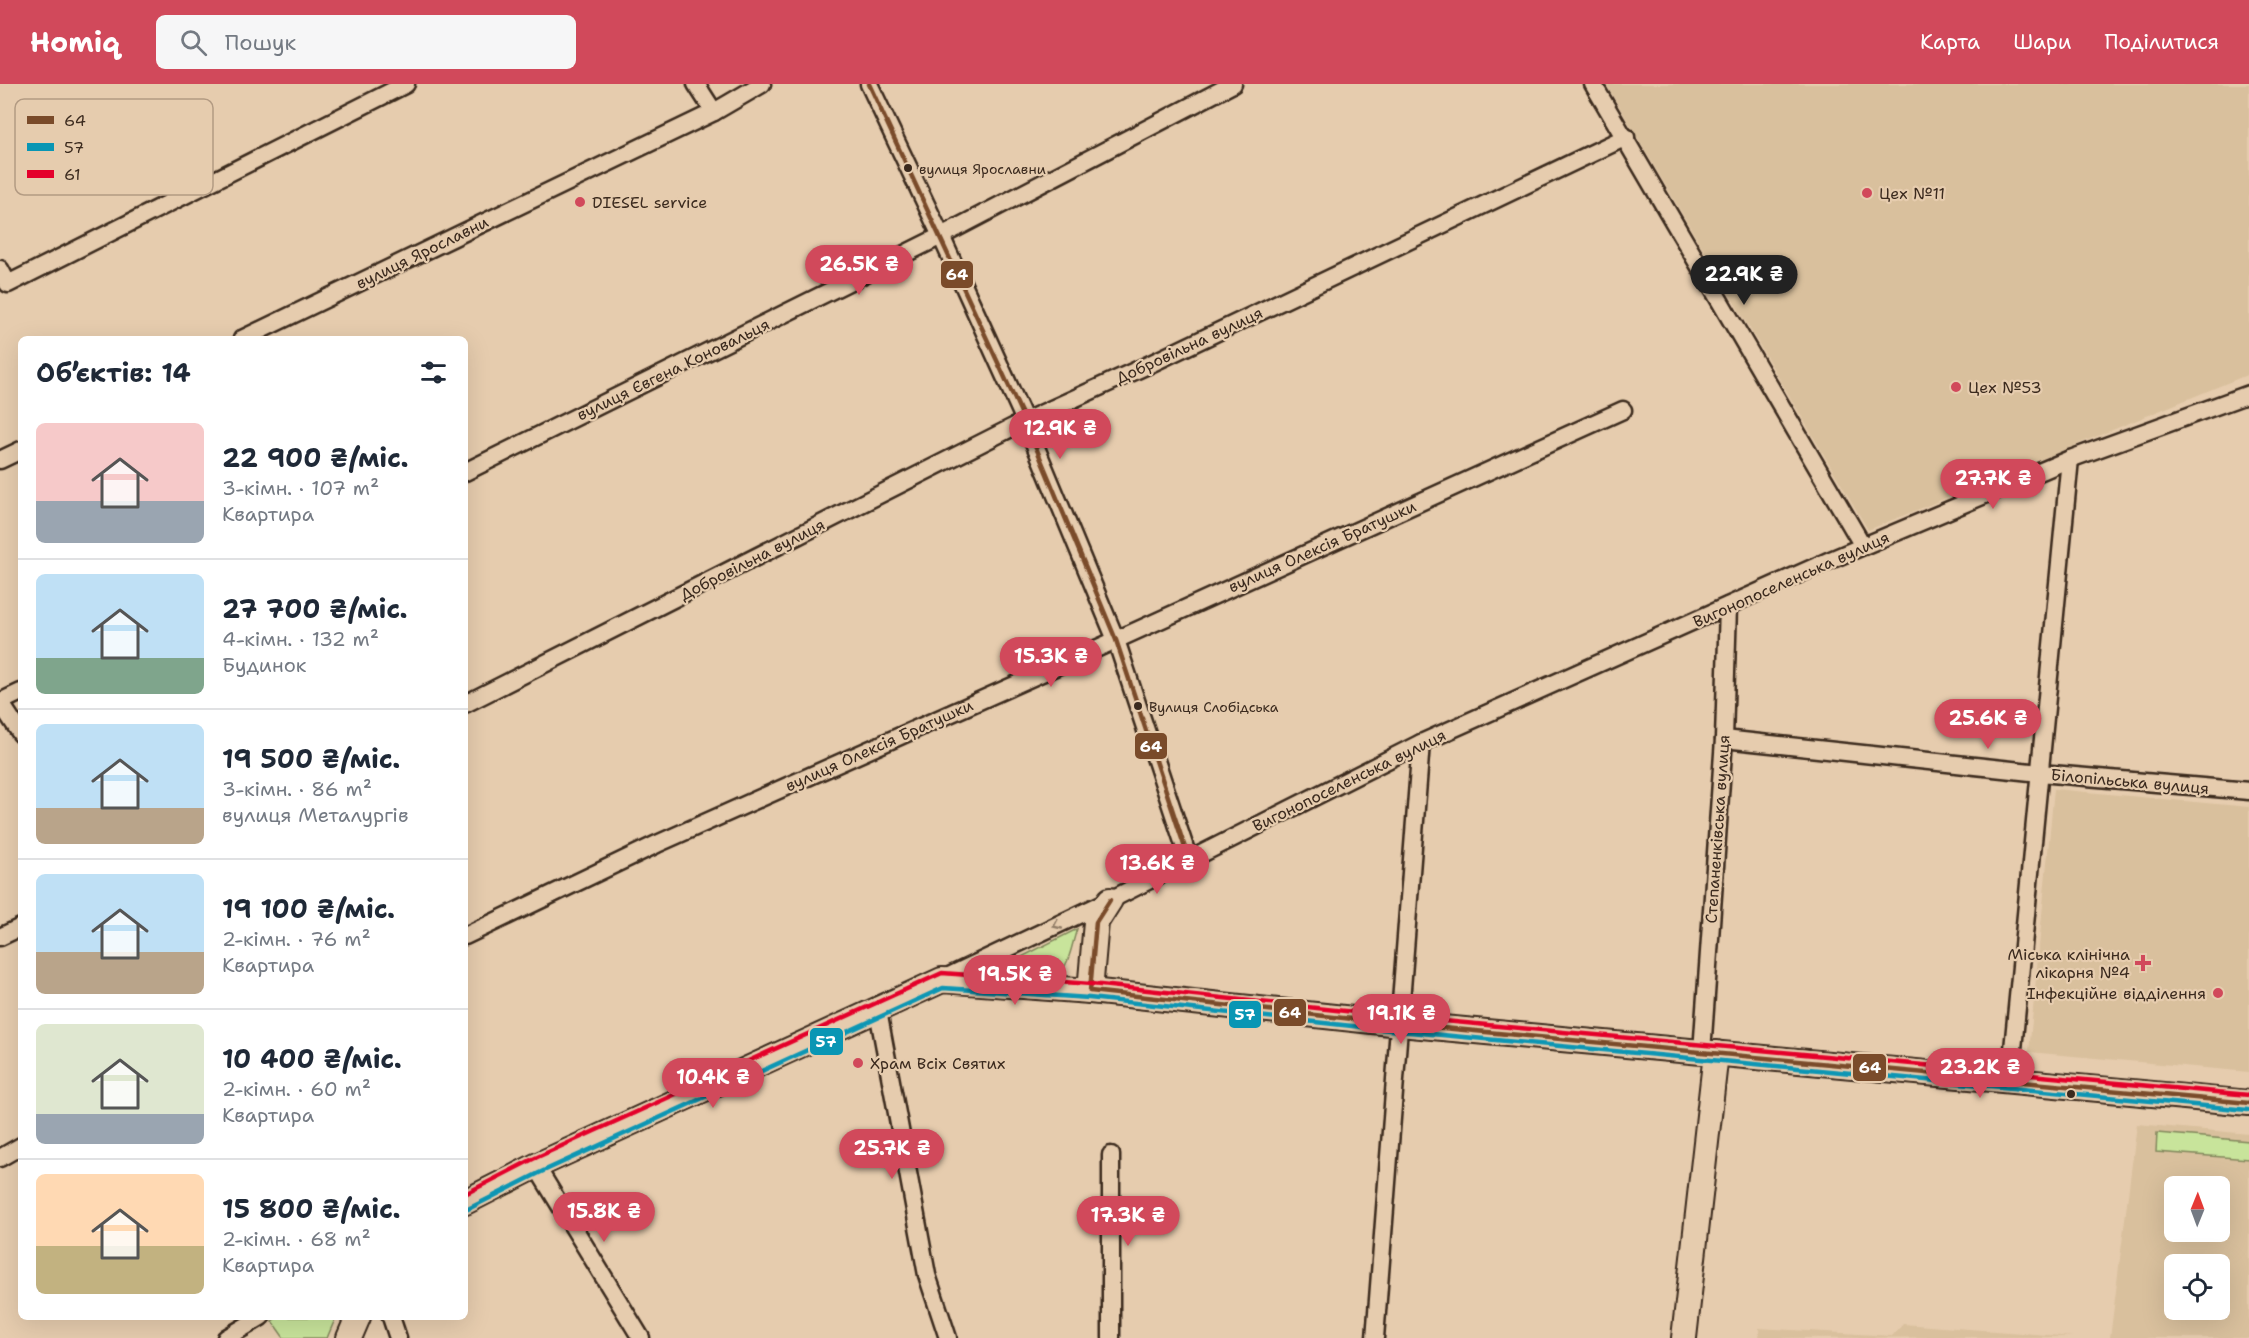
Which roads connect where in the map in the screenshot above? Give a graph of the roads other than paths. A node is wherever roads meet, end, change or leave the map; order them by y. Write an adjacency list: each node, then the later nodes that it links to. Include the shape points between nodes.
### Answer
1 (406, 84): 9 (street)
2 (696, 84): 7 (street)
3 (762, 84): 7 (street, вулиця Ярославни)
4 (869, 84): 11 (street)
5 (1233, 84): 11 (street, вулиця Євгена Коновальця)
6 (1593, 84): 8 (street)
7 (714, 111): 13 (street, вулиця Ярославни)
8 (1626, 137): 16 (street, Добровільна вулиця); 21 (street)
9 (213, 181)
10 (186, 195): 12 (street, via 9,284)
11 (941, 236): 16 (street); 20 (street, вулиця Євгена Коновальця)
12 (0, 270)
13 (248, 336)
14 (2249, 394): 18 (street, Вигонопоселенська вулиця)
15 (1623, 410): 23 (street, вулиця Олексія Братушки)
16 (1025, 421): 23 (street); 26 (street, Добровільна вулиця)
17 (18, 451): 19 (street)
18 (2070, 459): 21 (street, Вигонопоселенська вулиця); 30 (street)
19 (0, 460)
20 (468, 471)
21 (1863, 546): 22 (street, Вигонопоселенська вулиця)
22 (1728, 606): 28 (street, Степаненківська вулиця); 29 (street, Вигонопоселенська вулиця)
23 (1116, 640): 32 (street); 35 (street, вулиця Олексія Братушки, via 657,844)
24 (18, 693): 25 (street)
25 (0, 702): 27 (street)
26 (468, 702)
27 (18, 729)
28 (1724, 739): 30 (street, Білопільська вулиця); 41 (street, Степаненківська вулиця)
29 (1421, 743): 32 (street, Вигонопоселенська вулиця); 40 (street)
30 (2040, 773): 31 (street, Білопільська вулиця); 42 (street)
31 (2249, 791)
32 (1189, 860): 33 (street, Вигонопоселенська вулиця)
33 (1110, 900): 37 (street, Вигонопоселенська вулиця, one-way to 37); 38 (main road, via 1096,922)
34 (18, 928): 36 (street)
35 (468, 935)
36 (0, 937)
37 (942, 980): 38 (main road); 39 (main road, Вигонопоселенська вулиця)
38 (1090, 991): 40 (main road)
39 (878, 1011): 47 (main road, Вигонопоселенська вулиця); 56 (street, via 927,1275)
40 (1400, 1024): 41 (main road); 58 (street)
41 (1709, 1053): 42 (main road); 59 (main road, Степаненківська вулиця)
42 (2010, 1080): 43 (main road)
43 (2249, 1103)
44 (18, 1148): 46 (street)
45 (1111, 1155): 57 (street)
46 (0, 1158)
47 (536, 1166): 48 (main road, Вигонопоселенська вулиця); 55 (street)
48 (468, 1200)
49 (256, 1320): 52 (street)
50 (357, 1320): 53 (main road)
51 (392, 1320): 54 (street)
52 (226, 1338)
53 (349, 1338)
54 (398, 1338)
55 (641, 1338)
56 (948, 1338)
57 (1111, 1338)
58 (1375, 1338)
59 (1684, 1338)

